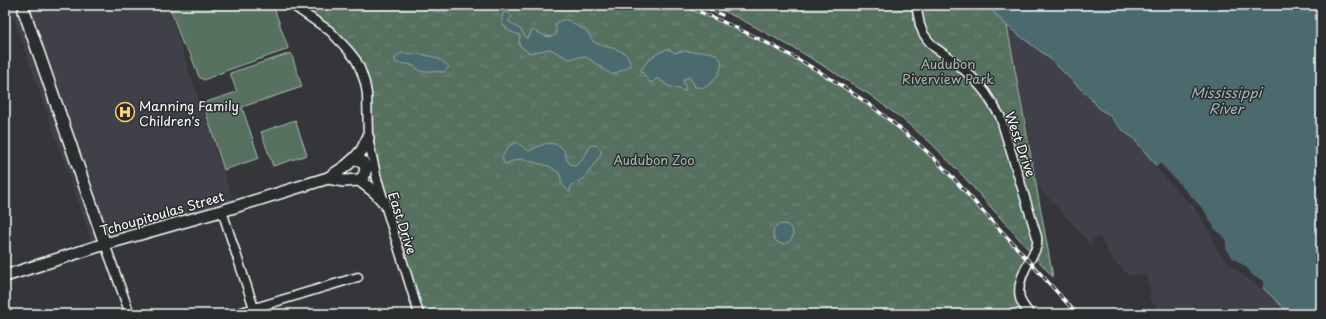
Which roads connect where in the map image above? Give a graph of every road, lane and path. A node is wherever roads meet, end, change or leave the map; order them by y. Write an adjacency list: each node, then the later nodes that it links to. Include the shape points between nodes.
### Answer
1 (292, 5): 4 (street, East Drive, via 330,31 356,60 365,83)
2 (916, 5): 17 (street, West Drive, via 920,25 927,39 972,77 991,100 1000,116 1037,237 1037,249 1020,284 1020,299)
3 (24, 11): 10 (street)
4 (368, 138): 5 (street, Tchoupitoulas Street); 8 (street, East Drive)
5 (355, 158): 6 (street, Tchoupitoulas Street); 7 (street, via 363,162 366,168 364,176)
6 (328, 178): 7 (street, Tchoupitoulas Street, via 344,182); 9 (street, Tchoupitoulas Street)
7 (359, 180): 8 (street)
8 (384, 202): 16 (street, East Drive)
9 (222, 211): 10 (street, Tchoupitoulas Street); 13 (street)
10 (105, 244): 11 (street, Tchoupitoulas Street); 14 (street)
11 (5, 276)
12 (358, 277): 13 (street)
13 (255, 311): 15 (street)
14 (130, 314)
15 (235, 314)
16 (419, 314)
17 (1030, 314)

